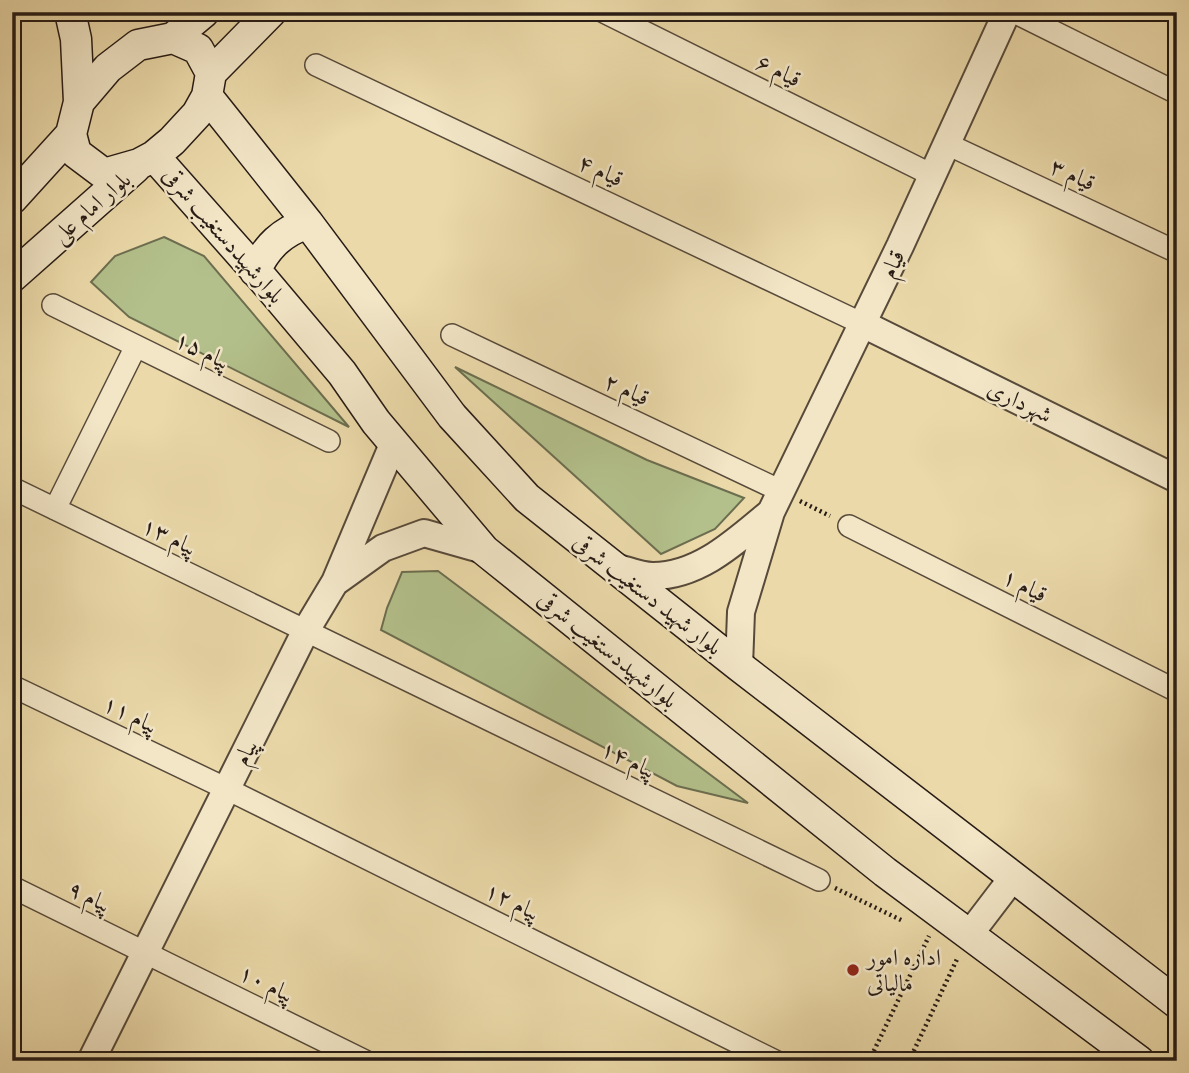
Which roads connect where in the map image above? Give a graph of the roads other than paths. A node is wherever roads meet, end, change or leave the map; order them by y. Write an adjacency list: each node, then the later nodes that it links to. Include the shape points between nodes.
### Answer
1 (70, 12): 11 (main road)
2 (204, 12): 7 (main road)
3 (271, 12): 9 (main road)
4 (604, 12): 15 (street, قیام ۶)
5 (1007, 12): 13 (street, قیام)
6 (1014, 12): 10 (street)
7 (173, 38): 9 (main road, via 198,49); 11 (main road, via 138,45 108,68)
8 (316, 65): 22 (street, قیام ۴)
9 (209, 85): 14 (main road, via 197,114); 17 (main road, بلوار شهید دستغیب شرقی)
10 (1177, 93)
11 (79, 102): 12 (main road)
12 (71, 134): 14 (main road, via 76,153 104,174); 16 (main road)
13 (947, 144): 15 (street, قیام); 18 (street, قیام ۳)
14 (147, 160): 19 (main road, بلوارشهیددستغیب شرقی); 20 (main road, بلوار امام علی)
15 (932, 175): 22 (street, قیام)
16 (12, 199)
17 (308, 223): 19 (main road, via 275,240); 33 (main road, بلوار شهید دستغیب شرقی, via 453,416 527,498)
18 (1177, 252)
19 (255, 271): 26 (main road, بلوارشهیددستغیب شرقی)
20 (12, 276)
21 (53, 305): 24 (street, پيام ۱۵)
22 (863, 324): 27 (street, شهرداری); 29 (street, قیام)
23 (452, 335): 29 (street, قیام ۲)
24 (136, 346): 25 (street, پيام ۱۵); 30 (street)
25 (329, 441)
26 (394, 442): 32 (main road, بلوارشهیددستغیب شرقی); 34 (street, پیام)
27 (1177, 479)
28 (12, 488): 30 (street, پیام ۱۳)
29 (776, 501): 33 (street, قیام, via 730,546 687,571 651,576); 36 (street, قیام, via 741,612)
30 (55, 509): 35 (street, پیام ۱۳)
31 (849, 526): 38 (street, قیام ۱)
32 (484, 550): 34 (street, via 424,533 383,548); 43 (main road, بلوارشهیددستغیب شرقی)
33 (614, 567): 36 (main road, بلوار شهید دستغیب شرقی)
34 (335, 582): 35 (street, پیام)
35 (305, 632): 39 (street, پیام); 41 (street, پیام ۱۴)
36 (739, 666): 40 (main road, بلوار شهید دستغیب شرقی)
37 (12, 687): 39 (street, پیام ۱۱)
38 (1177, 691)
39 (227, 789): 44 (street, پیام); 48 (street, پیام ۱۲)
40 (1014, 876): 43 (street); 45 (main road, بلوار شهید دستغیب شرقی)
41 (819, 880)
42 (12, 887): 44 (street, پیام ۹)
43 (969, 935): 49 (main road, بلوارشهیددستغیب شرقی)
44 (145, 953): 46 (street, پیام); 47 (street, پیام ۱۰)
45 (1177, 1003)
46 (92, 1061)
47 (365, 1061)
48 (775, 1061)
49 (1139, 1061)

